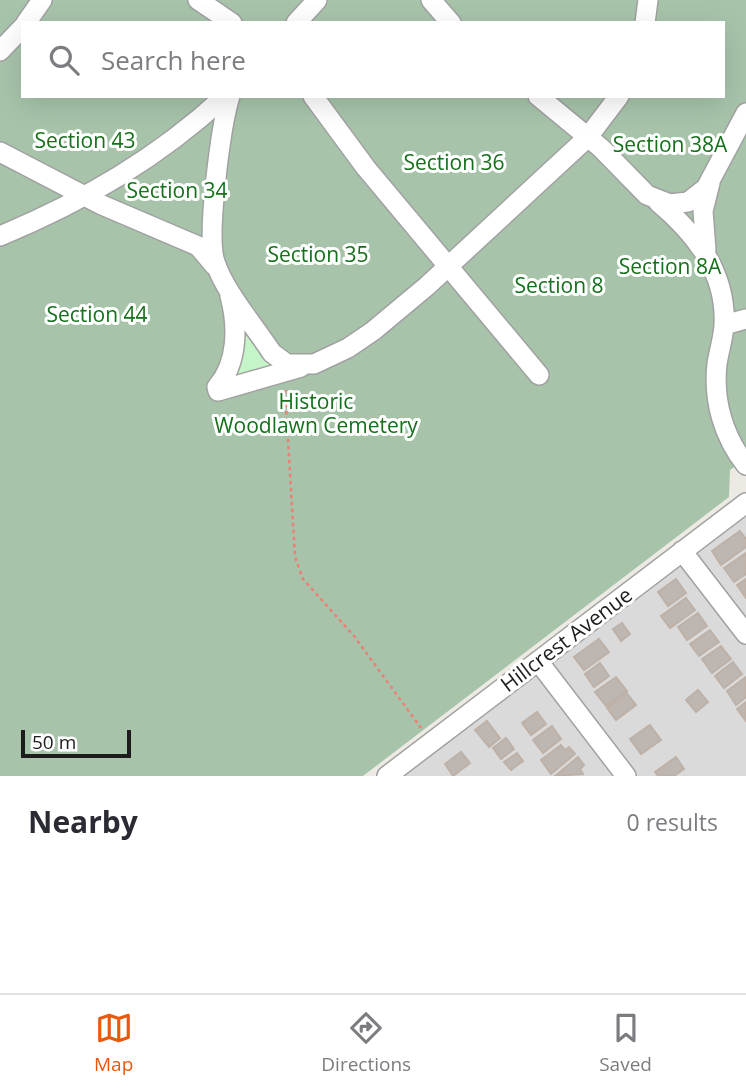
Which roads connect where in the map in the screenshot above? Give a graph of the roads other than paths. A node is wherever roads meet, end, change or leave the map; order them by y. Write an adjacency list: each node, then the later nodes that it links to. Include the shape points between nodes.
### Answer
1 (42, 0): 6 (street)
2 (198, 0): 7 (street)
3 (317, 0): 8 (street)
4 (431, 0): 9 (street)
5 (648, 0): 10 (street)
6 (27, 21)
7 (229, 21)
8 (298, 21)
9 (449, 21)
10 (645, 21)
11 (21, 29): 12 (street)
12 (0, 51)
13 (226, 98): 22 (street, via 166,146)
14 (228, 98): 27 (street, via 212,252)
15 (314, 98): 26 (street, via 366,168)
16 (540, 98): 19 (street)
17 (617, 98): 19 (street)
18 (746, 113): 21 (street)
19 (588, 137): 23 (street); 26 (street)
20 (0, 152): 22 (street)
21 (710, 182): 23 (street, via 688,202); 25 (street, via 703,221)
22 (87, 197): 24 (street); 27 (street, via 198,247)
23 (657, 201): 25 (street, via 688,228)
24 (0, 236)
25 (709, 261): 29 (street, via 720,290)
26 (448, 264): 30 (street, via 361,340 325,360); 31 (street)
27 (222, 277): 30 (street, via 278,359); 30 (street, via 233,307 235,337 218,391)
28 (746, 319): 29 (street)
29 (724, 325): 32 (street, via 717,396 730,441)
30 (293, 369)
31 (539, 375)
32 (746, 465)
33 (746, 503): 34 (street, Hillcrest Avenue)
34 (682, 551): 35 (street); 36 (street, Hillcrest Avenue)
35 (746, 634)
36 (538, 661): 37 (street, Hillcrest Avenue); 38 (street)
37 (387, 776)
38 (626, 776)

